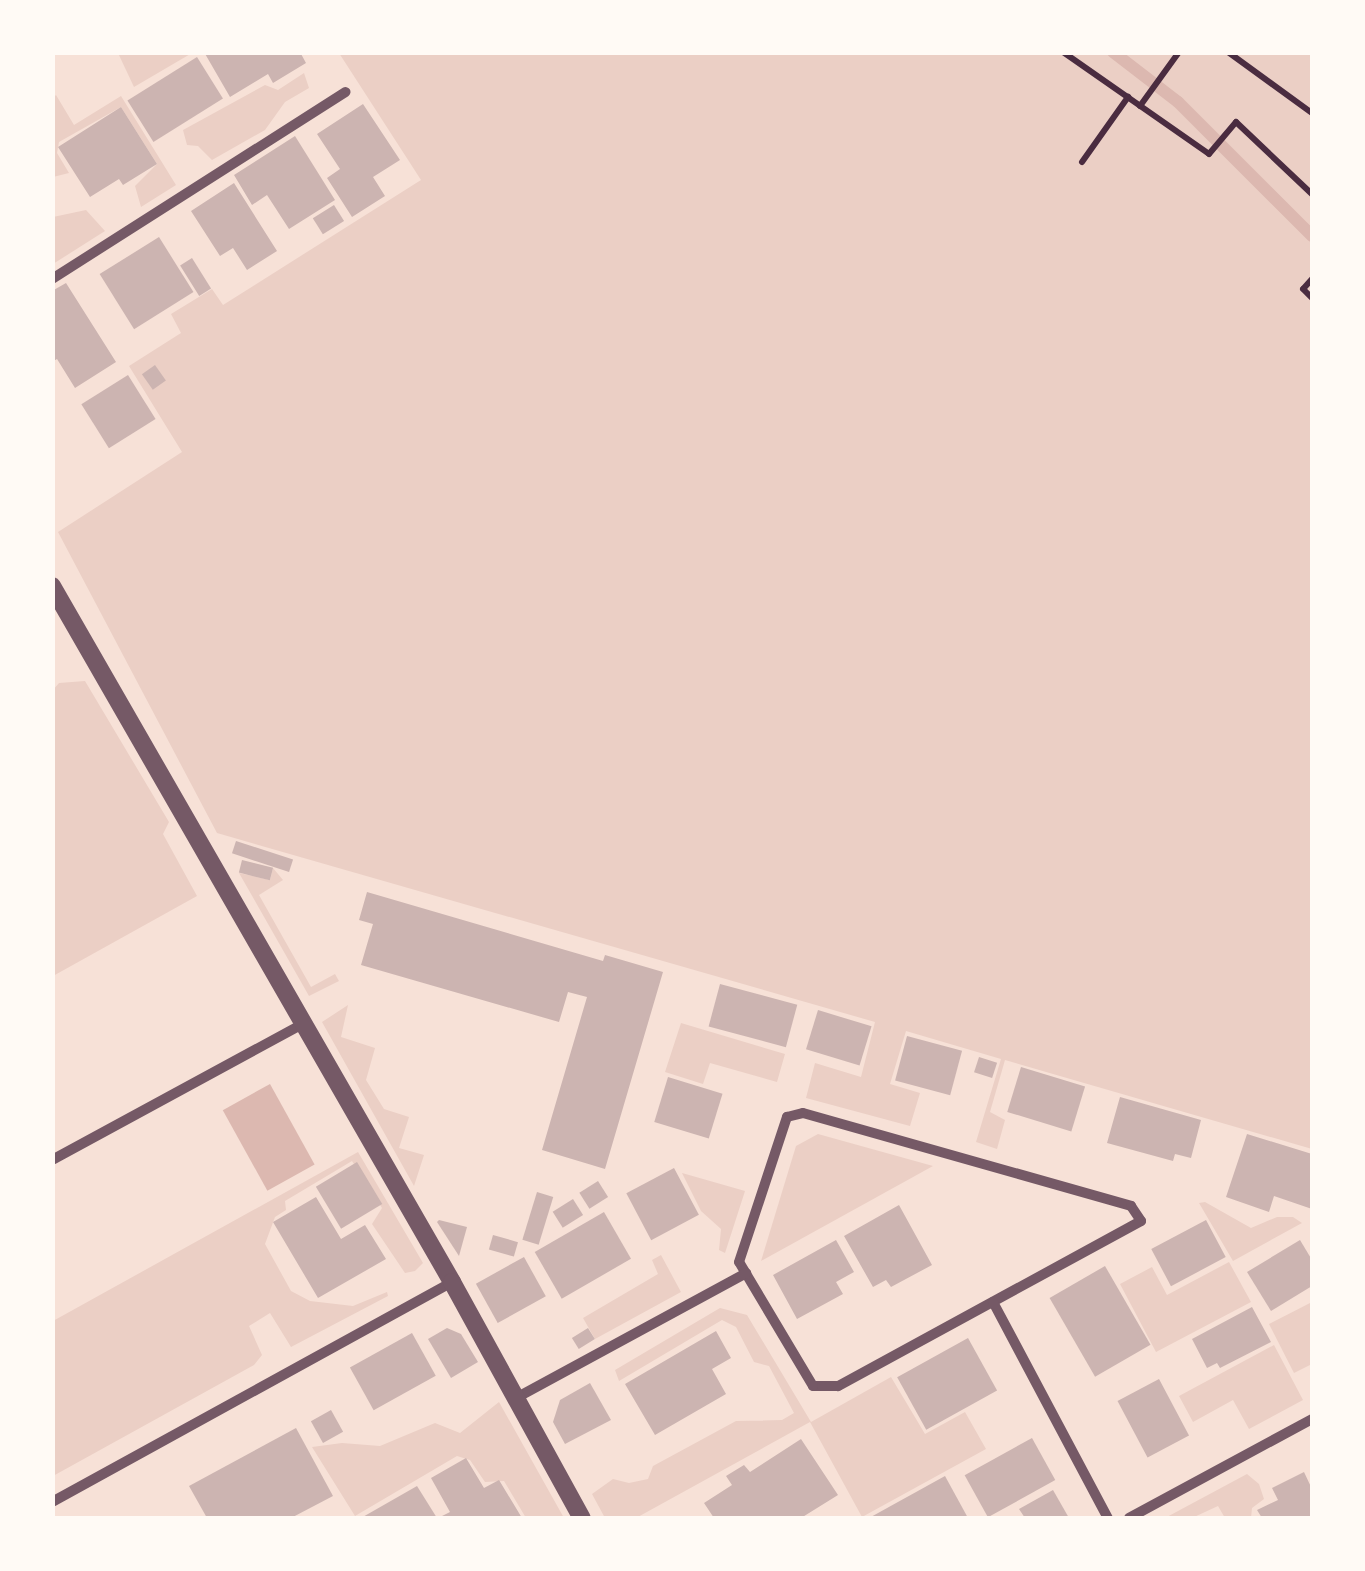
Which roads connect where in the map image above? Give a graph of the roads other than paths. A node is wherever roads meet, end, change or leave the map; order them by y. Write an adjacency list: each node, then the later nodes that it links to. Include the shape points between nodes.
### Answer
1 (345, 92): 2 (street)
2 (52, 279)
3 (52, 586): 4 (street)
4 (304, 1023): 5 (street); 7 (street)
5 (52, 1160)
6 (746, 1273): 8 (street, via 812,1386 838,1386); 8 (street, via 739,1262 787,1117 803,1112 1132,1206 1141,1221); 9 (street)
7 (452, 1282): 9 (street); 11 (street)
8 (993, 1302): 13 (street)
9 (516, 1398): 12 (street)
10 (1312, 1418): 14 (street)
11 (52, 1502)
12 (582, 1518)
13 (1108, 1518)
14 (1129, 1518)

